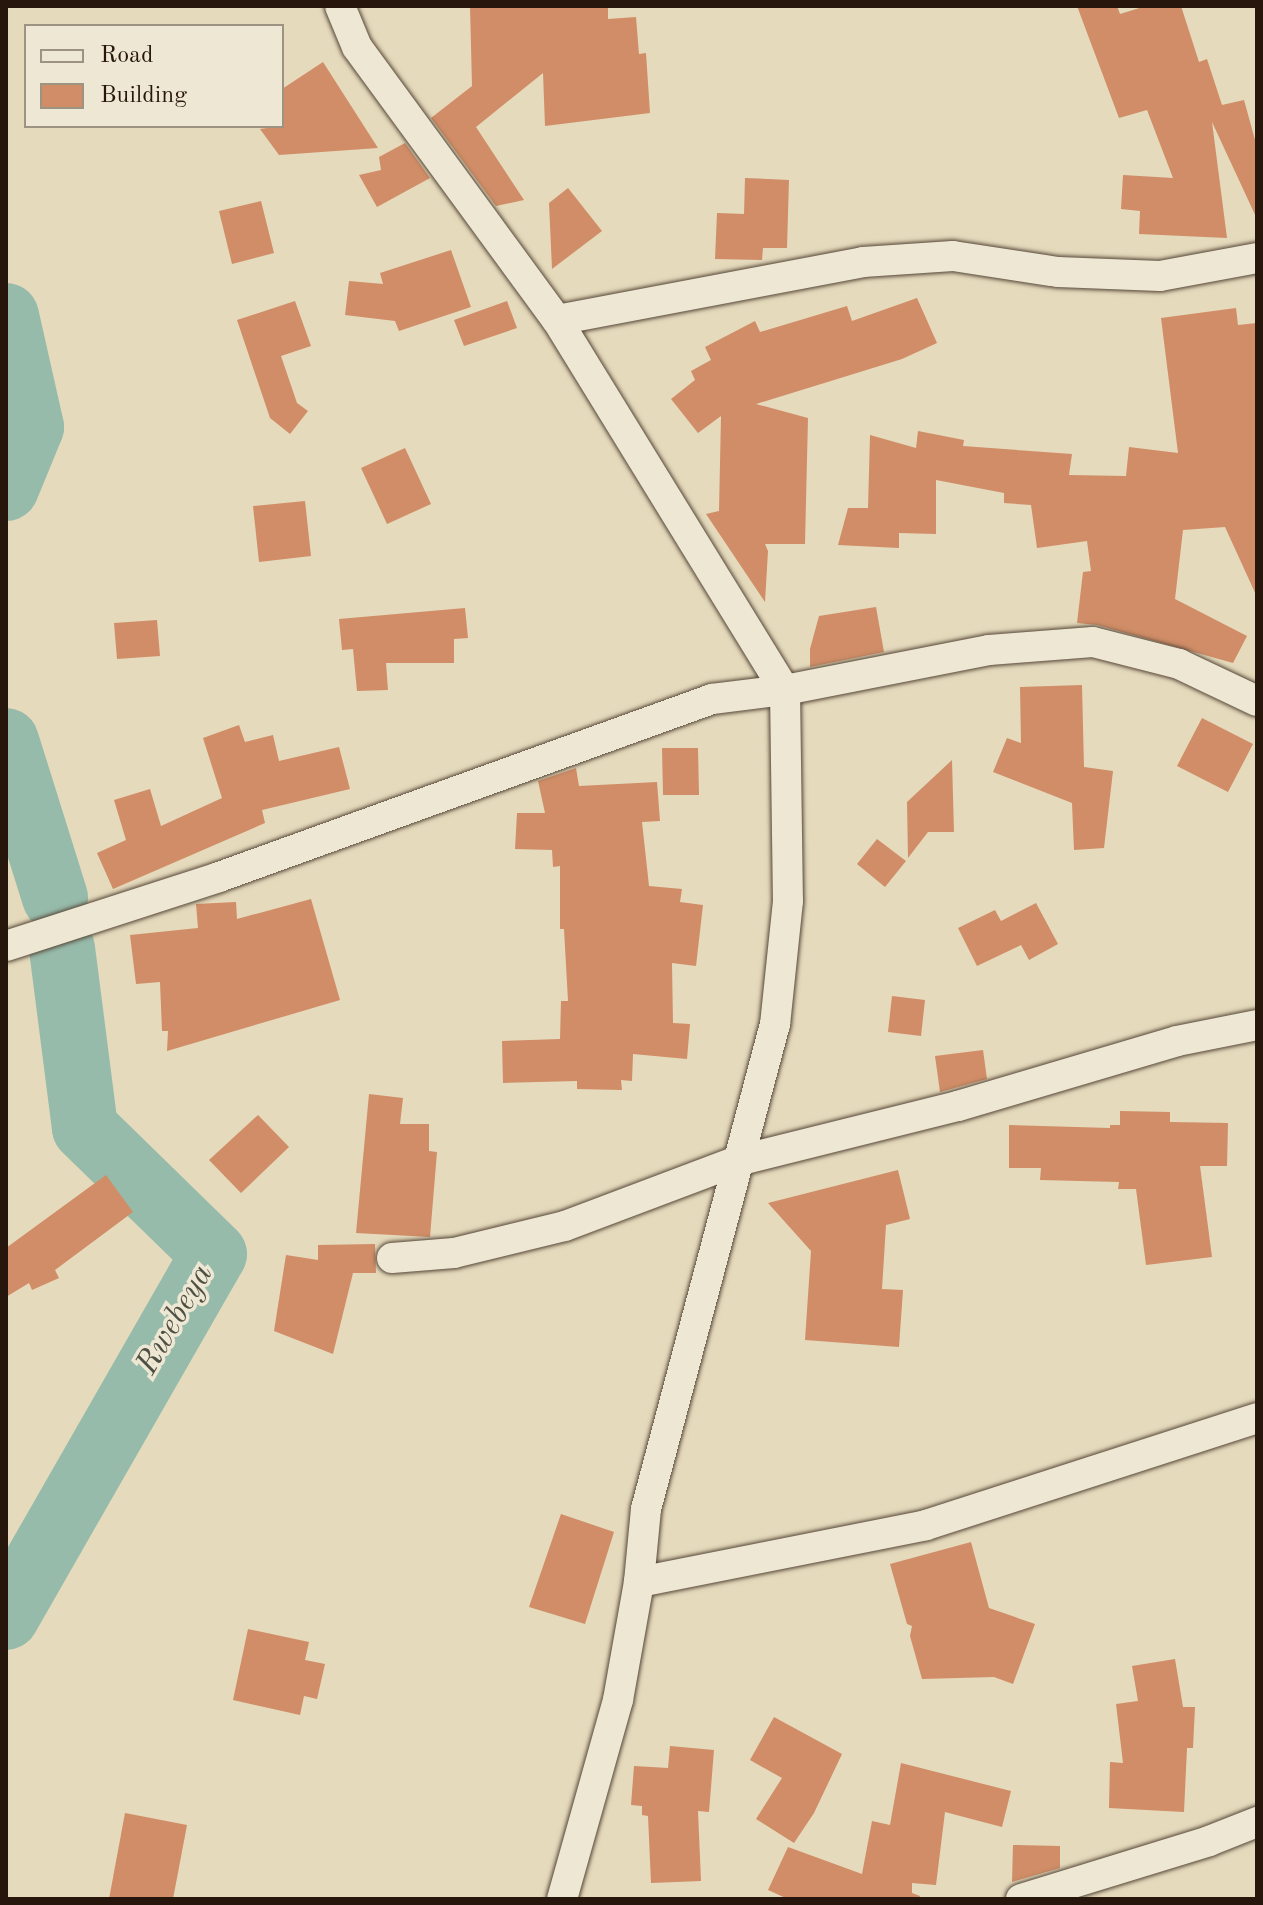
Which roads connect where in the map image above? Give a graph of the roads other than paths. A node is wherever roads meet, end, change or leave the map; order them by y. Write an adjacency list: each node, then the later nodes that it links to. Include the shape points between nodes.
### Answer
1 (340, 6): 3 (street, via 357,47)
2 (1257, 258): 3 (street, via 1160,276 1058,272 953,256 863,262)
3 (557, 320): 4 (street)
4 (785, 690): 5 (street, via 989,650 1093,642 1179,664); 6 (street, via 712,699 219,877); 8 (street, via 788,901 775,1024)
5 (1257, 701)
6 (6, 946)
7 (1257, 1025): 8 (street, via 1177,1041 958,1106)
8 (737, 1161): 9 (street, via 565,1226 454,1253); 11 (street, via 646,1509)
9 (392, 1258)
10 (1257, 1418): 11 (street, via 926,1525)
11 (639, 1582): 13 (street, via 618,1700)
12 (1257, 1822): 14 (street)
13 (562, 1899)
14 (1021, 1899)

